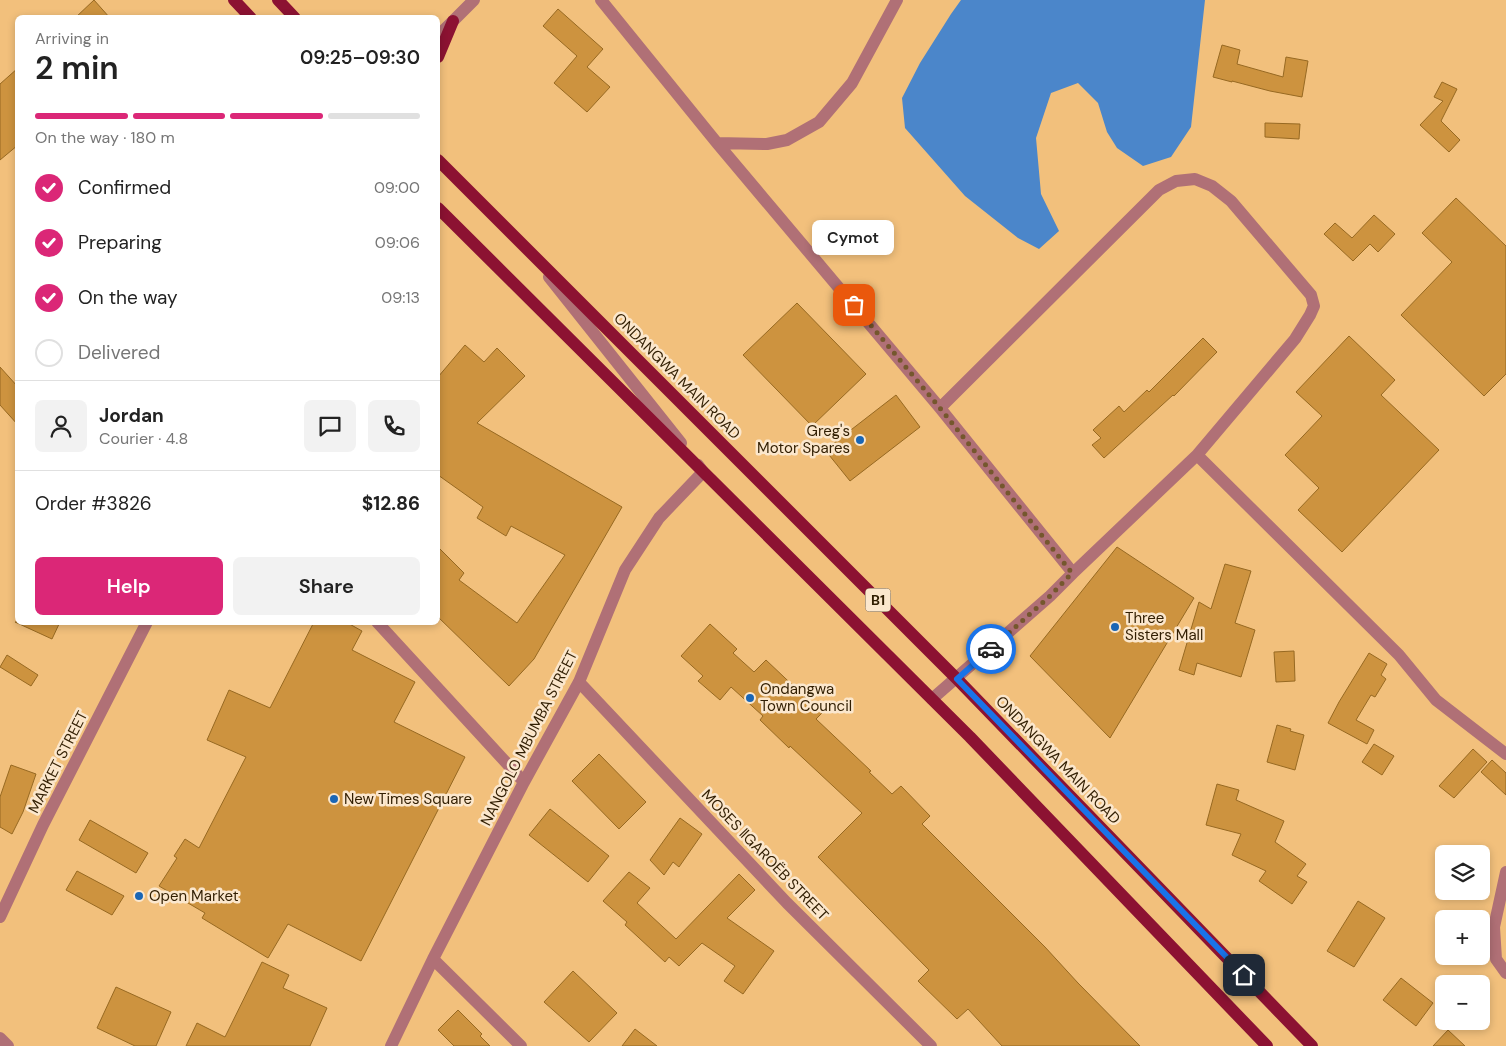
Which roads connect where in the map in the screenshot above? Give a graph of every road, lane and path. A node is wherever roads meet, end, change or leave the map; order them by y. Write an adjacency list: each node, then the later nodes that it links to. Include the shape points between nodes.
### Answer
1 (234, 0): 6 (main road)
2 (278, 0): 7 (main road)
3 (474, 0): 8 (street)
4 (601, 0): 12 (street)
5 (897, 0): 12 (street, via 852,83 819,122 787,140 767,144)
6 (248, 15)
7 (291, 15)
8 (453, 21): 9 (main road); 10 (street); 11 (main road)
9 (440, 27)
10 (440, 34)
11 (440, 52)
12 (717, 143): 16 (street)
13 (440, 162): 15 (main road, ONDANGWA MAIN ROAD / B1)
14 (440, 210): 18 (main road, B1)
15 (525, 247): 18 (street); 22 (main road, ONDANGWA MAIN ROAD / B1)
16 (940, 408): 17 (street, via 1159,190 1176,181 1195,180 1212,186 1232,201 1311,295 1314,306 1295,339); 19 (street)
17 (1198, 455): 19 (street); 25 (street, via 1399,655 1436,700)
18 (704, 472): 23 (street, NANGOLO MBUMBA STREET, via 659,518 625,570); 24 (main road, B1)
19 (1072, 573): 22 (street)
20 (145, 625): 28 (street, MARKET STREET, via 43,825)
21 (380, 625): 26 (street)
22 (957, 679): 24 (street); 37 (main road, ONDANGWA MAIN ROAD / B1)
23 (579, 682): 26 (street, NANGOLO MBUMBA STREET); 35 (street, MOSES ǁGAROËB STREET, via 787,903)
24 (932, 700): 36 (main road, B1)
25 (1506, 754)
26 (524, 782): 29 (street, NANGOLO MBUMBA STREET)
27 (1506, 872): 30 (street, via 1494,927 1496,959)
28 (0, 917)
29 (433, 959): 33 (street, NANGOLO MBUMBA STREET); 34 (street)
30 (1506, 973)
31 (0, 1038): 32 (street)
32 (8, 1046)
33 (391, 1046)
34 (521, 1046)
35 (931, 1046)
36 (1267, 1046)
37 (1312, 1046)

